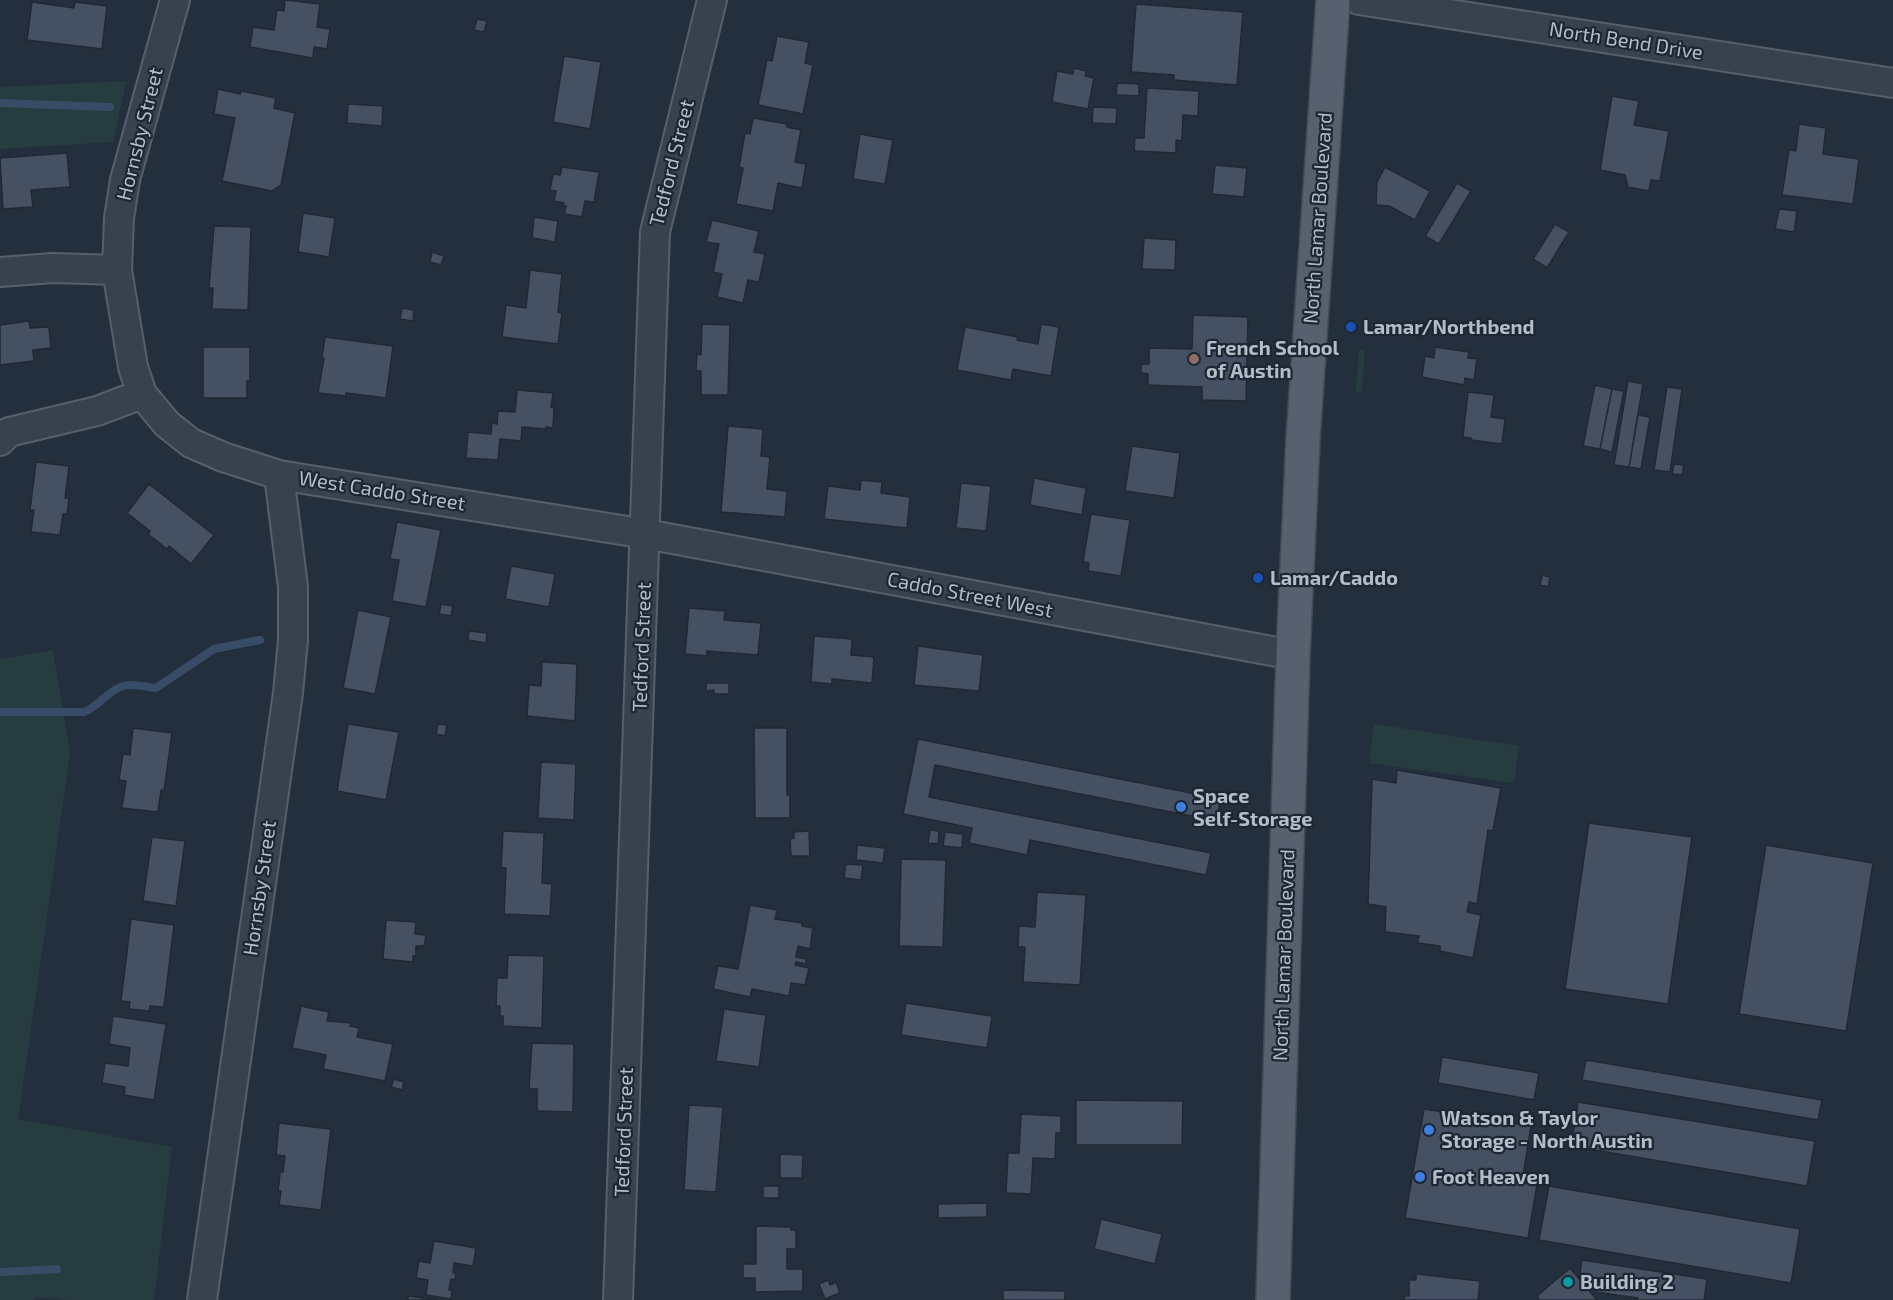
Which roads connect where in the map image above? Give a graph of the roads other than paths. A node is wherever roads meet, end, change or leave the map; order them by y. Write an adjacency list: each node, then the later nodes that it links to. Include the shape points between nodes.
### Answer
1 (175, 0): 6 (street, Hornsby Street, via 125,180)
2 (712, 0): 11 (street, Tedford Street, via 655,232)
3 (1333, 0): 12 (main road, North Lamar Boulevard, via 1303,439)
4 (1359, 0): 5 (street, North Bend Drive)
5 (1893, 83)
6 (117, 270): 7 (street, via 53,268); 8 (street, via 126,333)
7 (0, 272)
8 (141, 394): 9 (street, via 97,411 9,432); 10 (street, West Caddo Street, via 167,424 191,443 223,458)
9 (0, 441)
10 (279, 475): 11 (street, West Caddo Street); 13 (street, Hornsby Street, via 293,587 289,682)
11 (646, 534): 12 (street, Caddo Street West); 14 (street, Tedford Street)
12 (1293, 655): 15 (main road, North Lamar Boulevard)
13 (202, 1300)
14 (618, 1300)
15 (1273, 1300)

